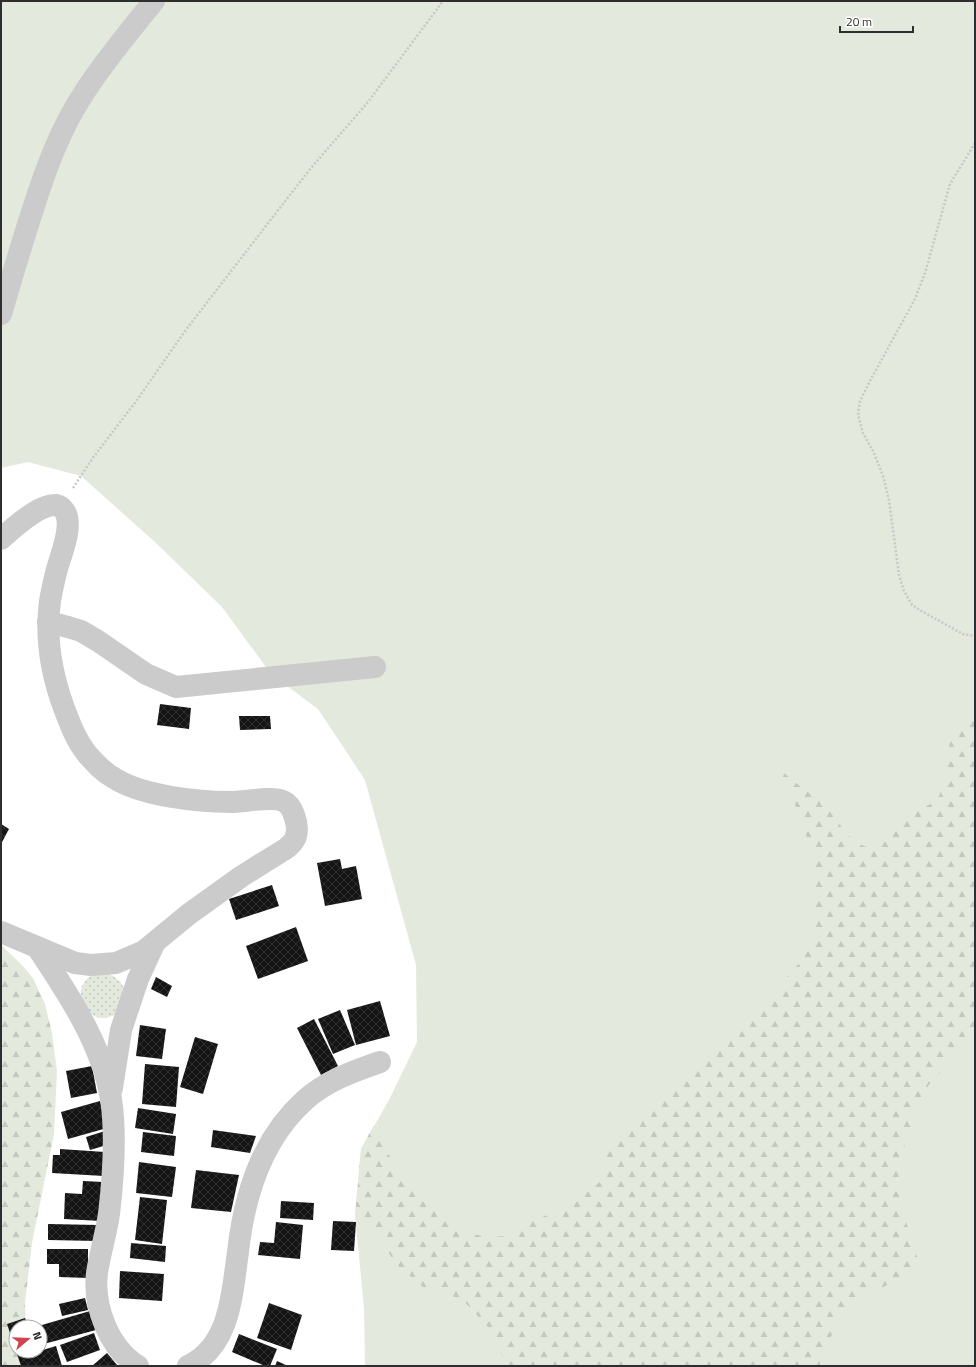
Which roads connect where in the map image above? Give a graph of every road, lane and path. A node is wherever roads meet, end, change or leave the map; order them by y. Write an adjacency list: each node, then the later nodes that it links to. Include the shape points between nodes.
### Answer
1 (154, 1): 4 (street, via 114,50 83,94 58,142 40,188)
2 (443, 1): 5 (path, via 368,102 272,218 185,331 92,459)
3 (975, 143): 8 (path, via 950,184 915,299 860,401 858,415 863,433 883,476 904,592 912,605 963,634)
4 (1, 314)
5 (61, 507): 6 (street, via 56,505 42,508); 7 (street, via 67,516 67,536 53,584)
6 (1, 539)
7 (48, 622): 9 (street, via 81,631 146,674 176,687); 11 (street, via 49,658 61,702 75,736 98,766 125,784 155,793 231,802 277,799 286,802 292,812 297,831 293,842 287,848 242,876)
8 (975, 636)
9 (375, 667)
10 (1, 932): 12 (street)
11 (158, 940): 12 (street, via 144,951 106,965 75,963); 14 (street, via 138,979 121,1030)
12 (37, 947): 14 (street, via 75,1007 93,1043)
13 (380, 1062): 16 (street, via 328,1084 305,1100 276,1134 260,1165 248,1200 233,1292 223,1327 208,1352)
14 (111, 1098): 15 (street, via 112,1184 109,1215 97,1275 98,1296 105,1324 112,1339 123,1354)
15 (138, 1366)
16 (188, 1366)

